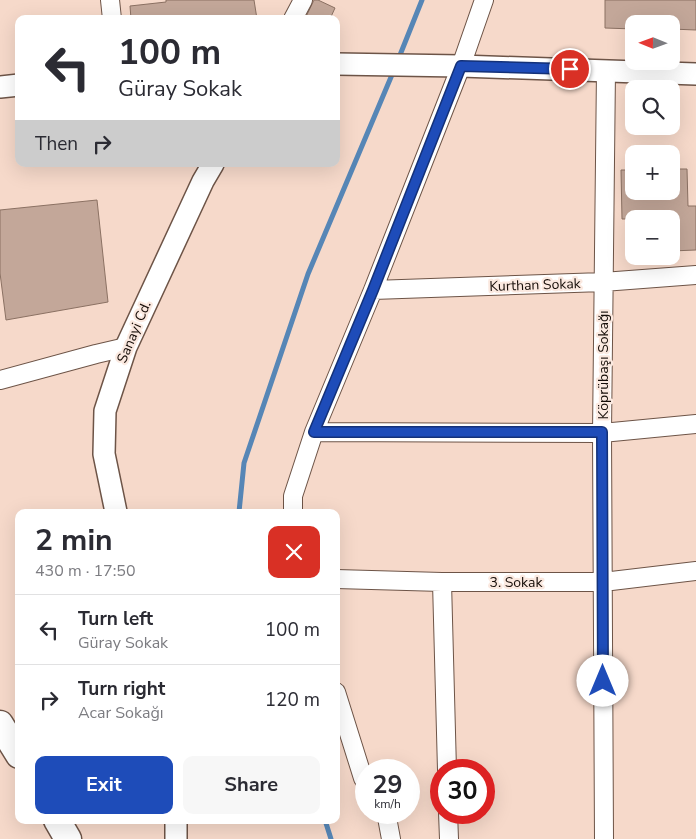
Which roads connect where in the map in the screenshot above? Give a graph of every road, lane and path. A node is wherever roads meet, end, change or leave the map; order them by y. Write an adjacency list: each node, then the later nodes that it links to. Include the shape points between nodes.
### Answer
1 (110, 0): 4 (street)
2 (303, 0): 5 (street)
3 (484, 0): 7 (street)
4 (112, 15)
5 (295, 15)
6 (340, 64): 7 (street)
7 (454, 65): 8 (street); 15 (street)
8 (606, 70): 9 (street); 14 (street, Köprübaşı Sokağı)
9 (696, 74)
10 (15, 85): 11 (street)
11 (0, 87)
12 (212, 167): 16 (street, Sanayi Cd.)
13 (696, 275): 14 (street, Kurthan Sokak)
14 (603, 282): 15 (street, Kurthan Sokak); 20 (street, Köprübaşı Sokağı)
15 (373, 290): 19 (street)
16 (126, 347): 17 (street); 21 (street, Sanayi Cd., via 105,411 104,454)
17 (0, 380)
18 (696, 424): 20 (street)
19 (314, 432): 20 (street); 22 (street, via 293,496)
20 (602, 432): 26 (street, Köprübaşı Sokağı)
21 (115, 509)
22 (293, 509)
23 (696, 571): 26 (street, 3. Sokak)
24 (340, 579): 25 (street, 3. Sokak)
25 (442, 582): 26 (street, 3. Sokak); 31 (street)
26 (603, 582): 38 (street, Köprübaşı Sokağı)
27 (340, 705): 30 (street)
28 (0, 724): 29 (main road)
29 (15, 748)
30 (356, 759)
31 (447, 759)
32 (176, 824): 35 (street)
33 (388, 824): 36 (street)
34 (448, 824): 37 (street)
35 (176, 839)
36 (391, 839)
37 (449, 839)
38 (604, 839)

